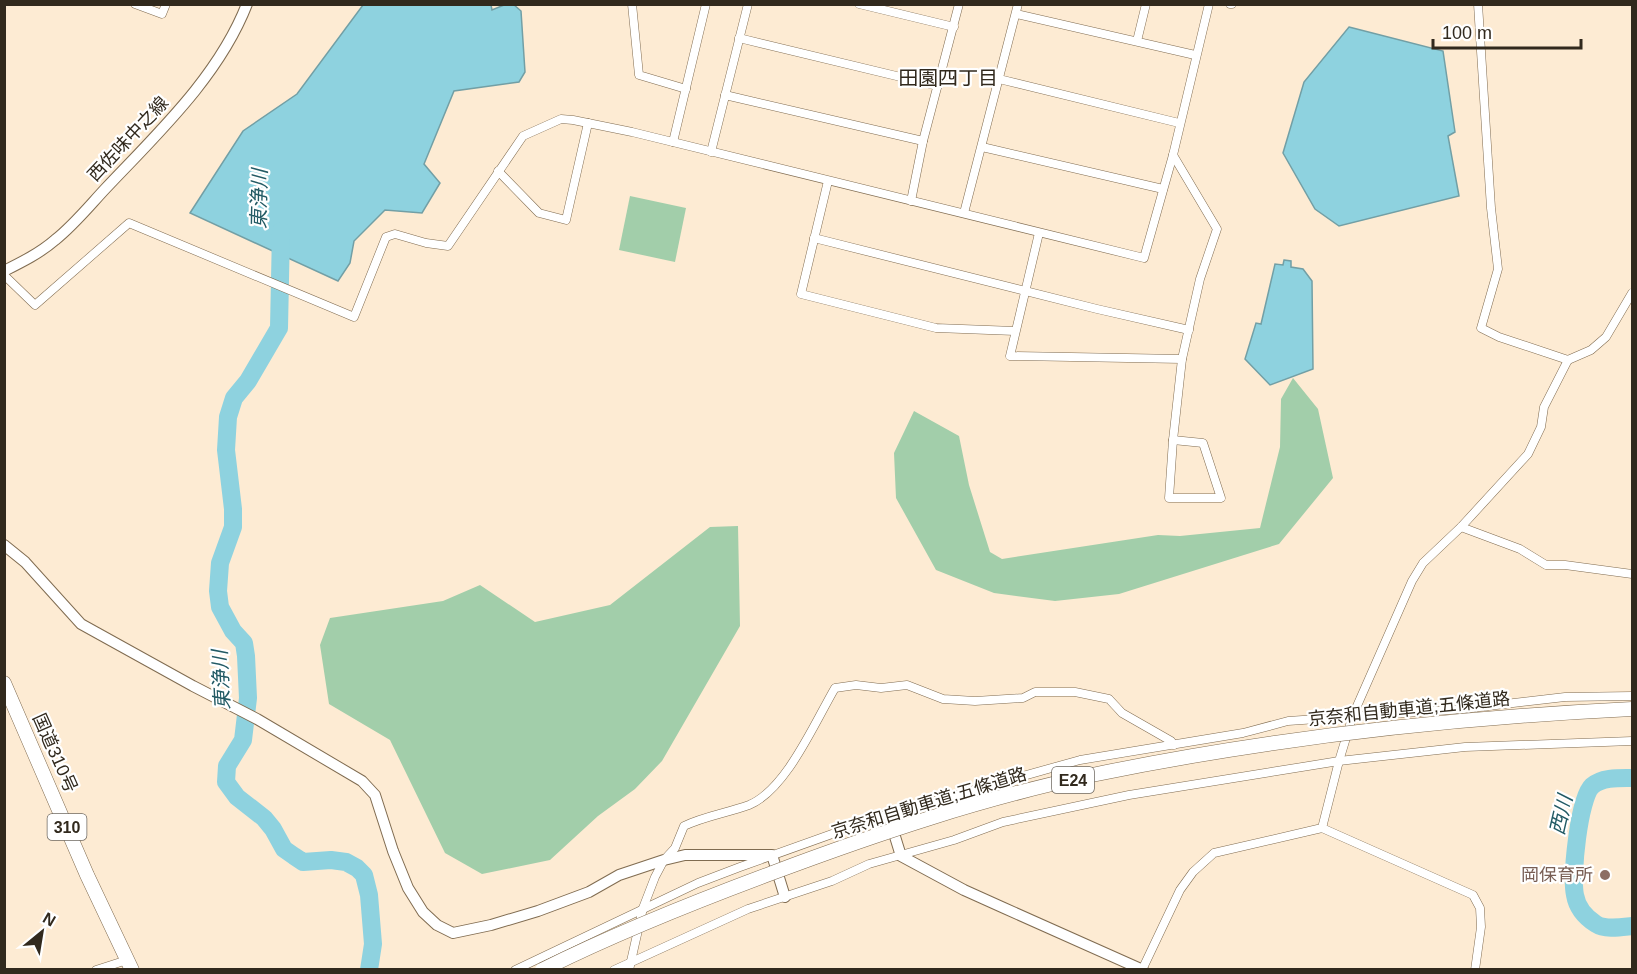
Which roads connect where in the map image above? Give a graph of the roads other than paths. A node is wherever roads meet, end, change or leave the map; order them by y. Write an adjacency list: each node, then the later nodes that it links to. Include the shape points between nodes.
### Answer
1 (135, 4): 2 (street, via 162,14)
2 (166, 4)
3 (247, 4): 36 (street, 西佐味中之線, via 212,68 130,162 56,239)
4 (632, 4): 20 (street, via 639,75)
5 (706, 4): 20 (street)
6 (748, 4): 15 (street)
7 (859, 4): 14 (street)
8 (959, 4): 14 (street)
9 (1018, 4): 13 (street)
10 (1146, 4): 16 (street)
11 (1209, 4): 17 (street)
12 (1478, 4): 43 (street, via 1498,269 1481,328)
13 (1016, 14): 16 (street); 18 (street)
14 (954, 27): 19 (street)
15 (739, 38): 19 (street); 21 (street)
16 (1137, 41): 17 (street)
17 (1195, 55): 23 (street)
18 (999, 79): 23 (street); 26 (street)
19 (938, 86): 24 (street)
20 (686, 89): 25 (street)
21 (725, 95): 24 (street); 27 (street)
22 (588, 123): 25 (street); 29 (street, via 561,119 523,136); 29 (street, via 566,220 539,213)
23 (1179, 123): 28 (street)
24 (923, 141): 32 (street)
25 (673, 142): 27 (street)
26 (982, 147): 31 (street); 33 (street)
27 (711, 152): 30 (street)
28 (1173, 155): 31 (street); 40 (street, via 1216,229)
29 (498, 171): 37 (street, via 448,246 395,234 386,237 354,317 129,223 35,305)
30 (828, 181): 32 (street); 35 (street)
31 (1163, 189): 34 (street, via 1144,258)
32 (911, 201): 33 (street)
33 (964, 213): 34 (street)
34 (1039, 233): 38 (street)
35 (814, 238): 38 (street); 41 (street, via 801,294 936,328)
36 (4, 271)
37 (4, 275)
38 (1025, 291): 40 (street); 41 (street)
39 (1632, 293): 43 (street, via 1606,337 1591,350)
40 (1189, 330): 42 (street)
41 (1015, 331): 42 (street, via 1010,356)
42 (1182, 359): 44 (street)
43 (1568, 360): 45 (street, via 1544,407 1541,427 1528,454)
44 (1173, 440): 44 (street, via 1203,443 1221,498 1169,498)
45 (1461, 527): 47 (street, via 1520,549 1546,565); 51 (street, via 1423,563 1412,580)
46 (4, 545): 59 (street, via 25,562 81,624 362,781 375,795 413,896 437,925 453,933 538,910)
47 (1632, 574)
48 (4, 683): 63 (highway, 国道310号 / 310)
49 (1632, 696): 51 (street, via 1565,697 1463,709)
50 (1632, 709): 66 (highway, 京奈和自動車道;五條道路 / E24, bridge, via 1536,714 1292,739 1090,776 964,808 854,842 662,916)
51 (1353, 715): 53 (street, via 1288,721); 54 (street)
52 (1632, 741): 54 (street, via 1465,747)
53 (1174, 745): 55 (street, via 1080,760); 59 (street, via 1122,713 1109,699 1090,694 1035,692 1023,698 975,700 943,699 907,685 835,688 783,779 750,804 684,826 675,848)
54 (1339, 761): 56 (street); 58 (street, via 1074,806 1003,822)
55 (888, 814): 57 (street); 58 (street)
56 (1322, 828): 69 (street, via 1214,854 1180,890); 70 (street, via 1473,895 1480,908 1481,927)
57 (772, 855): 59 (street, via 685,855); 60 (street); 61 (street)
58 (901, 856): 60 (street, via 869,864); 69 (street, via 1004,908)
59 (664, 860): 61 (street)
60 (785, 897): 62 (street, via 739,912)
61 (643, 909): 62 (street); 65 (street)
62 (630, 961): 67 (street); 68 (street)
63 (129, 965): 64 (street)
64 (96, 969)
65 (515, 969)
66 (542, 969)
67 (614, 969)
68 (628, 969)
69 (1142, 969)
70 (1475, 969)

